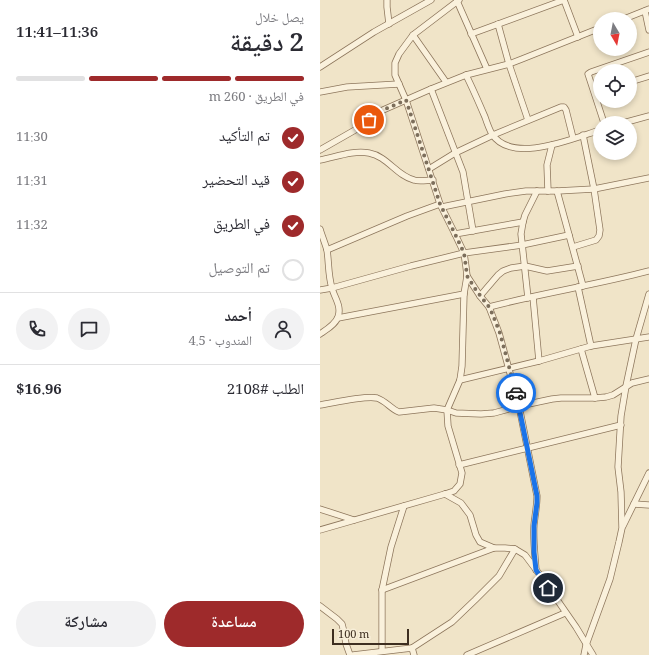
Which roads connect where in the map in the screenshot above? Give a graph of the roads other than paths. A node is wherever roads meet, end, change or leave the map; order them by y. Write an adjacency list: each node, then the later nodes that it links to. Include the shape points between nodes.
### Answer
1 (387, 0): 7 (street)
2 (431, 0): 7 (street)
3 (564, 0): 8 (street); 13 (street)
4 (458, 1): 11 (street); 12 (street)
5 (647, 10): 6 (street); 9 (street)
6 (637, 14)
7 (389, 24): 17 (street)
8 (498, 24): 11 (street); 15 (street)
9 (649, 30)
10 (593, 31): 13 (street)
11 (471, 34): 18 (street)
12 (413, 35): 23 (street); 24 (street, via 395,63 395,75)
13 (578, 37): 15 (street)
14 (649, 52): 16 (street)
15 (509, 64): 18 (street); 31 (street)
16 (621, 64)
17 (320, 67)
18 (487, 69): 20 (street)
19 (593, 72): 25 (street, via 588,74)
20 (466, 75): 23 (street); 33 (street)
21 (649, 76): 22 (street)
22 (637, 80)
23 (446, 82): 26 (street)
24 (399, 84): 27 (street, via 346,87); 28 (street)
25 (593, 85)
26 (430, 88): 28 (street); 38 (street)
27 (320, 92)
28 (406, 100): 37 (street, via 383,110); 40 (street)
29 (649, 116): 30 (street)
30 (637, 119)
31 (528, 120): 33 (street); 35 (street, via 564,107)
32 (593, 132): 34 (street)
33 (493, 135): 36 (street, via 505,145 515,148); 38 (street)
34 (583, 135): 35 (street); 43 (street)
35 (573, 138): 36 (street)
36 (552, 145): 45 (street, via 547,165)
37 (320, 150)
38 (455, 153): 40 (street); 47 (street, via 463,172)
39 (320, 160): 42 (street, via 358,152 370,153 406,178 416,181)
40 (430, 169): 42 (street)
41 (649, 178): 43 (street)
42 (433, 180): 48 (street)
43 (594, 188): 46 (street); 55 (street, via 599,236 596,240)
44 (537, 191): 45 (street); 47 (street); 49 (street)
45 (548, 191): 46 (street)
46 (557, 191): 53 (street)
47 (468, 201): 48 (street); 51 (street)
48 (441, 205): 52 (street); 56 (street, via 407,216)
49 (523, 222): 51 (street); 54 (street)
50 (320, 230): 56 (street)
51 (473, 230): 52 (street)
52 (455, 234): 57 (street)
53 (569, 235): 54 (street); 55 (street)
54 (522, 245): 57 (street); 58 (street)
55 (573, 247): 59 (street)
56 (327, 250): 63 (street)
57 (464, 253): 61 (street); 63 (street)
58 (525, 266): 59 (street, via 547,271); 67 (street, via 503,271); 68 (street)
59 (578, 266): 62 (street)
60 (649, 271): 62 (street)
61 (467, 276): 65 (street); 67 (street)
62 (581, 287): 68 (street); 74 (street)
63 (332, 288): 64 (street); 70 (street, via 339,308)
64 (320, 290)
65 (464, 294): 70 (street); 79 (street)
66 (649, 294): 73 (street)
67 (480, 296): 69 (street)
68 (531, 297): 69 (street); 76 (street)
69 (489, 307): 77 (street, via 500,333)
70 (338, 318): 71 (street)
71 (320, 334)
72 (649, 337): 73 (street)
73 (636, 339): 74 (street); 80 (street)
74 (590, 346): 75 (street)
75 (581, 349): 76 (street); 81 (street)
76 (539, 361): 77 (street)
77 (509, 369): 79 (street); 83 (street)
78 (649, 379): 80 (street)
79 (460, 380): 84 (street)
80 (626, 386): 81 (street, via 613,395); 85 (street)
81 (595, 398): 83 (street, via 561,398)
82 (320, 405): 84 (street, via 376,398 399,412 434,408)
83 (519, 406): 84 (street, via 482,414); 86 (street)
84 (447, 410): 87 (street, via 448,426)
85 (621, 425): 86 (street); 95 (street, via 618,467)
86 (527, 448): 87 (street); 99 (street, via 537,496 534,526)
87 (459, 464): 89 (street, via 462,473 460,484 454,491)
88 (649, 473): 90 (street)
89 (445, 494): 92 (street); 97 (street, via 461,503 470,514 480,542)
90 (634, 504): 91 (street); 95 (street)
91 (649, 505)
92 (404, 506): 94 (street); 100 (street, via 391,547)
93 (320, 509): 94 (street)
94 (355, 520): 96 (street)
95 (622, 528): 103 (street, via 610,579)
96 (320, 530)
97 (494, 548): 98 (street); 100 (street)
98 (515, 549): 99 (street, via 525,555); 104 (street, via 499,576 452,622)
99 (536, 570): 102 (street)
100 (382, 590): 105 (street)
101 (320, 606): 106 (street, via 342,624 346,644)
102 (565, 613): 103 (street); 108 (street)
103 (586, 645): 109 (street); 110 (street)
104 (412, 648): 105 (street); 107 (street)
105 (382, 651): 106 (street)
106 (352, 655)
107 (414, 655)
108 (467, 655)
109 (584, 655)
110 (593, 655)

